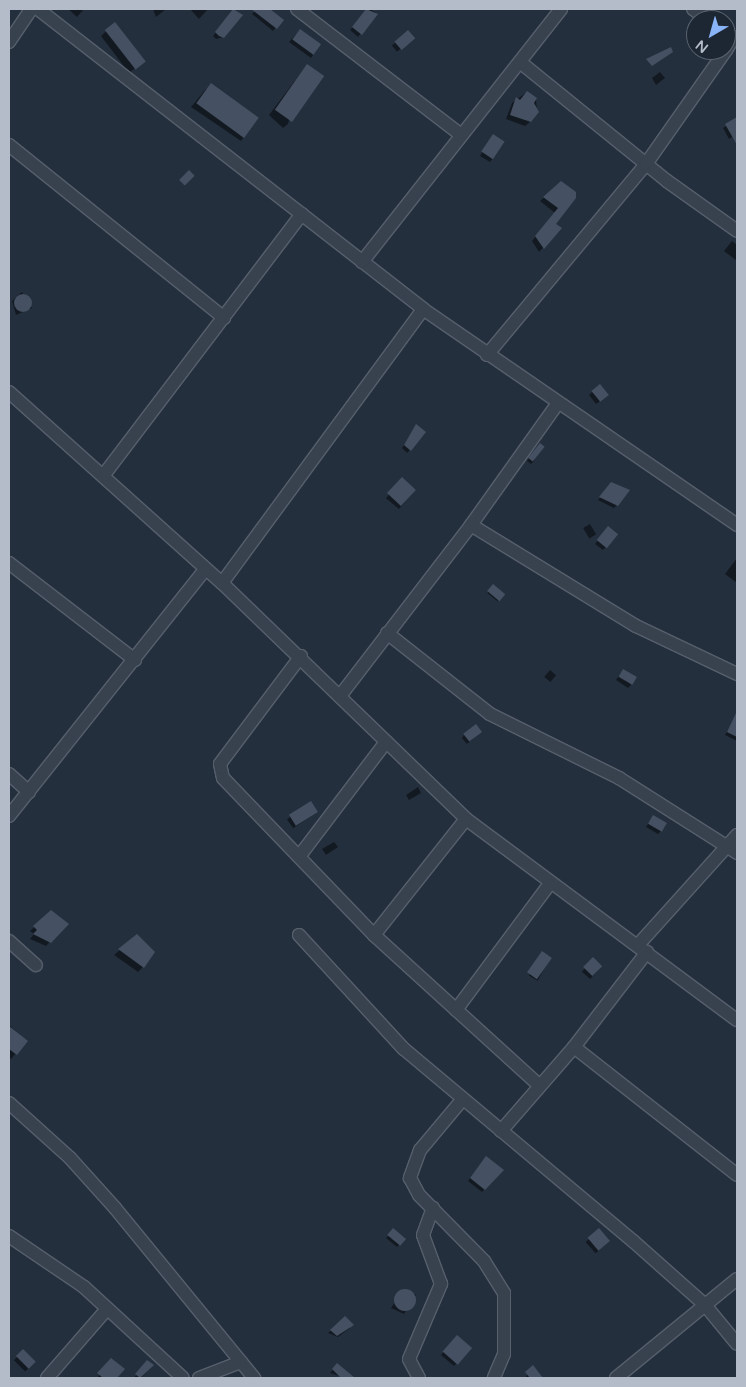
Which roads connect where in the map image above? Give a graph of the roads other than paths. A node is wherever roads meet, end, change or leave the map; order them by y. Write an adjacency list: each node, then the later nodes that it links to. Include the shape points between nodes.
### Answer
1 (31, 9): 5 (street)
2 (38, 9): 11 (street)
3 (297, 9): 8 (street)
4 (561, 9): 7 (street)
5 (9, 42)
6 (719, 60): 10 (street)
7 (520, 62): 8 (street); 10 (street)
8 (461, 135): 13 (street)
9 (9, 145): 15 (street)
10 (646, 164): 12 (street); 16 (street)
11 (302, 214): 13 (street); 15 (street)
12 (737, 231)
13 (362, 262): 14 (street)
14 (424, 309): 16 (street); 24 (street)
15 (224, 318): 19 (street)
16 (487, 355): 18 (street)
17 (9, 392): 19 (street)
18 (558, 403): 20 (street); 21 (street)
19 (102, 476): 23 (street)
20 (471, 525): 25 (street); 28 (street, via 636,626)
21 (737, 525)
22 (9, 563): 27 (street)
23 (205, 570): 24 (street); 27 (street)
24 (222, 583): 26 (street)
25 (387, 634): 29 (street); 36 (street, via 490,714 619,778)
26 (301, 656): 29 (street); 37 (street, via 220,764 223,778)
27 (135, 660): 32 (street)
28 (737, 674)
29 (340, 696): 30 (street)
30 (386, 742): 34 (street); 37 (street)
31 (9, 774): 32 (street)
32 (29, 792): 33 (street)
33 (9, 816)
34 (466, 819): 38 (street); 40 (street)
35 (737, 835): 36 (street)
36 (733, 849): 42 (street)
37 (301, 854): 40 (street)
38 (549, 885): 42 (street); 44 (street)
39 (299, 935): 48 (street, via 379,1024)
40 (374, 935): 44 (street)
41 (9, 942): 43 (street)
42 (643, 949): 45 (street); 46 (street)
43 (36, 964)
44 (456, 1010): 47 (street)
45 (737, 1020)
46 (574, 1047): 47 (street); 51 (street)
47 (540, 1086): 50 (street)
48 (462, 1100): 50 (street); 52 (street, via 414,1162 412,1185)
49 (9, 1103): 58 (street, via 102,1194)
50 (501, 1131): 55 (street)
51 (737, 1175)
52 (434, 1208): 63 (street, via 423,1235 441,1284 409,1359); 64 (street, via 484,1261 504,1293 504,1354)
53 (9, 1236): 56 (street, via 59,1267)
54 (737, 1279): 55 (street)
55 (705, 1305): 57 (street); 65 (street)
56 (107, 1309): 59 (street); 60 (street)
57 (737, 1344)
58 (241, 1362): 61 (street); 62 (street)
59 (47, 1378)
60 (183, 1378)
61 (199, 1378)
62 (254, 1378)
63 (419, 1378)
64 (494, 1378)
65 (616, 1378)

